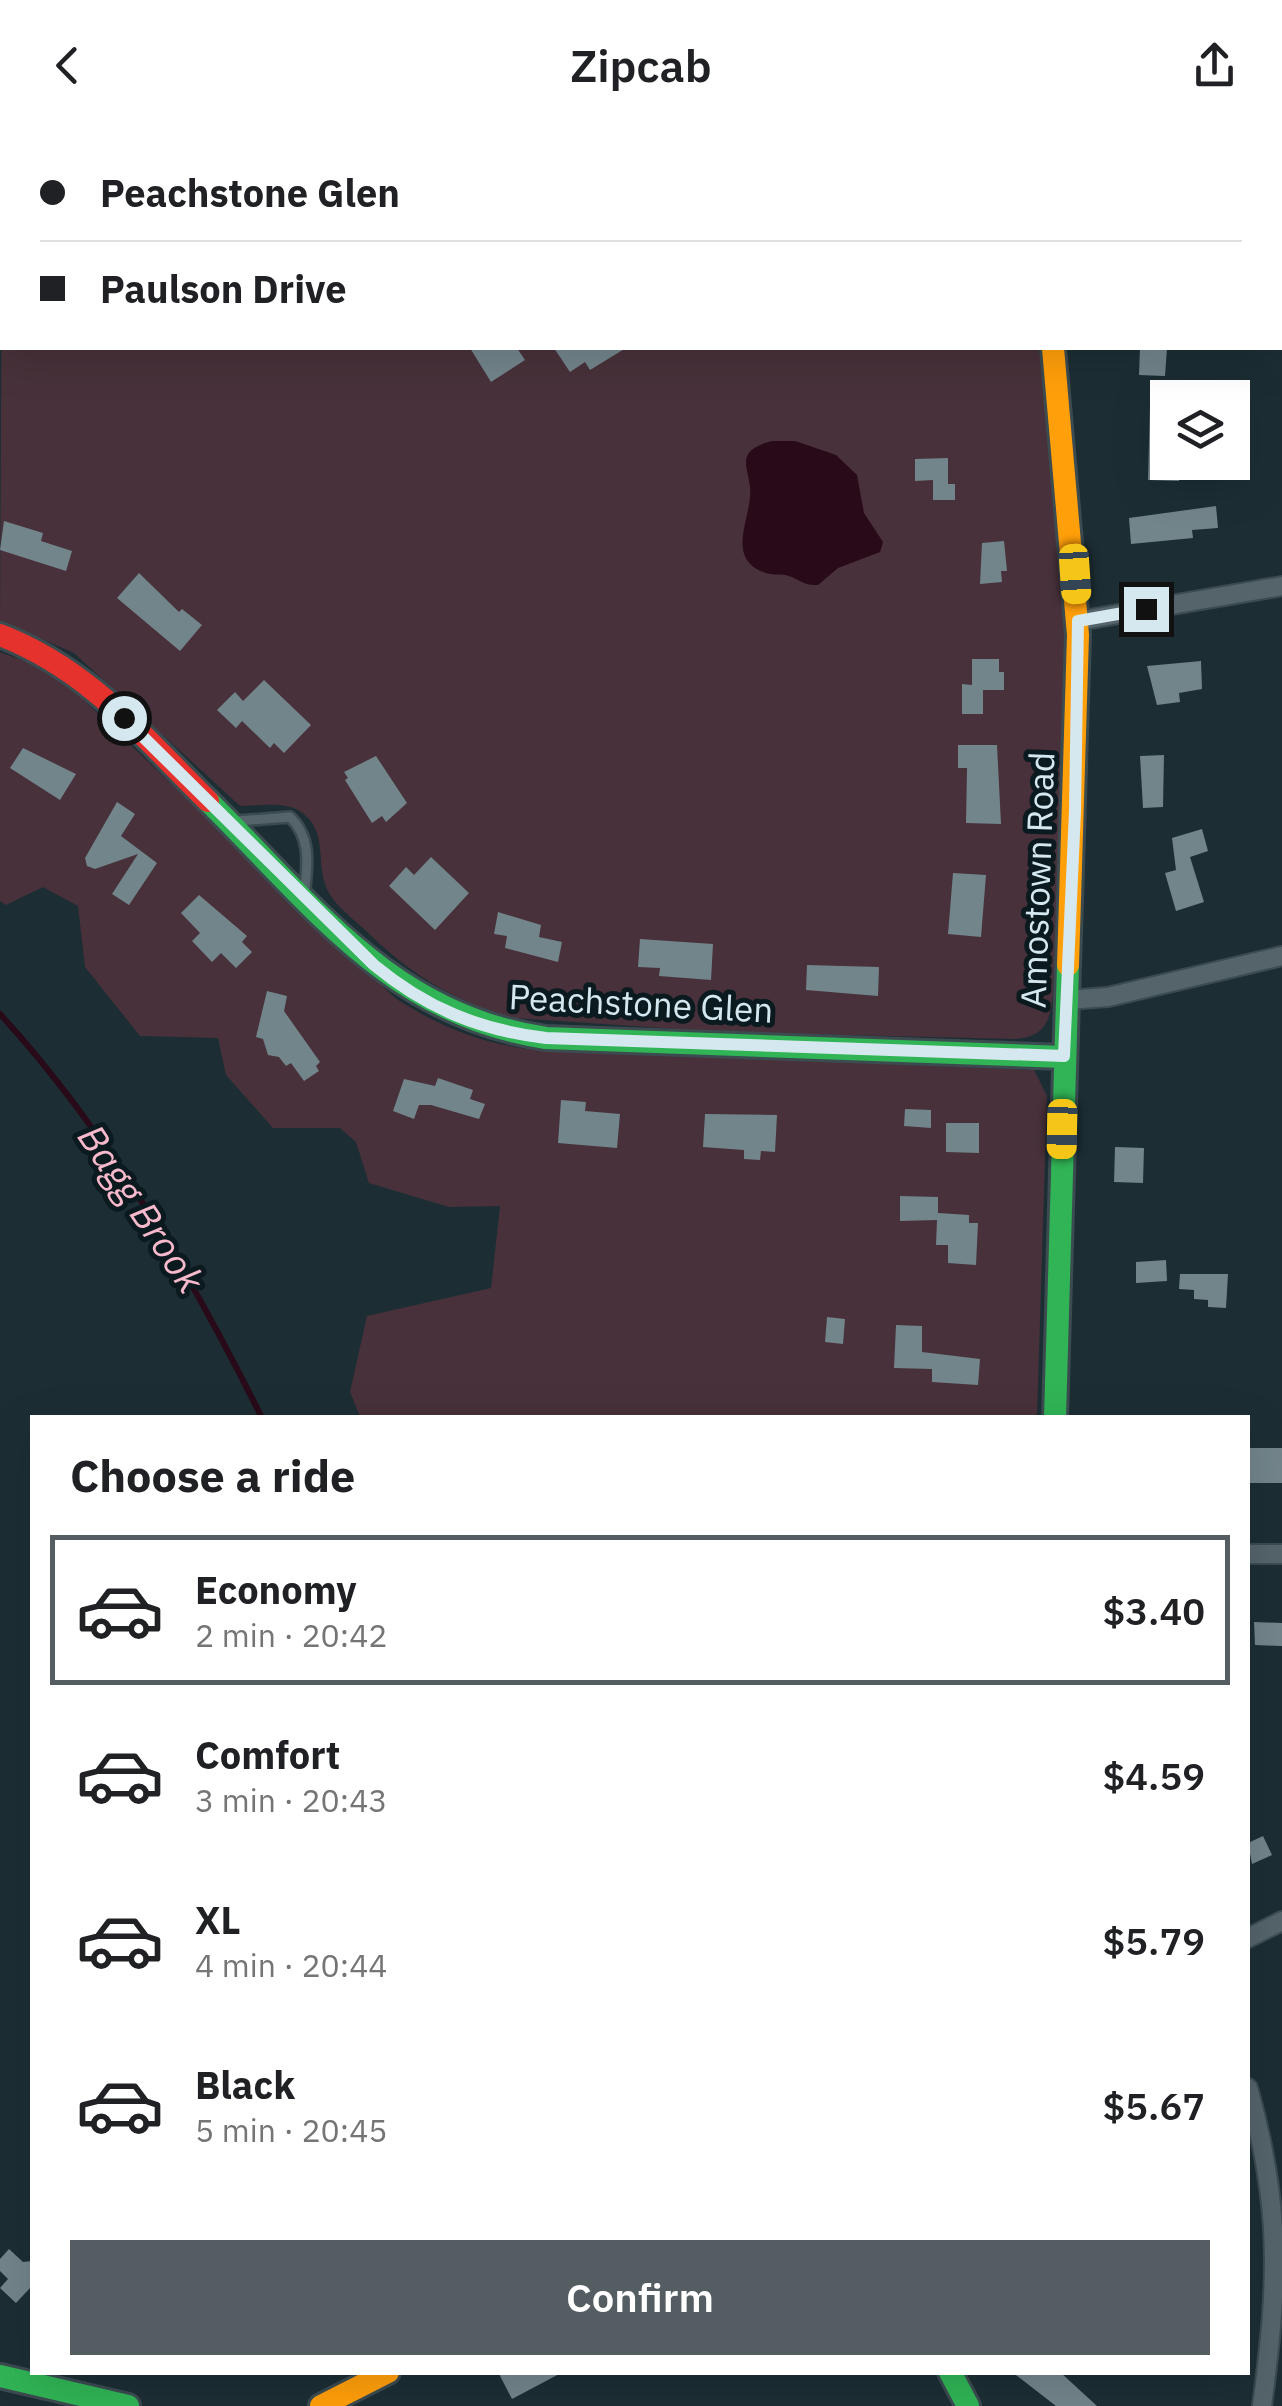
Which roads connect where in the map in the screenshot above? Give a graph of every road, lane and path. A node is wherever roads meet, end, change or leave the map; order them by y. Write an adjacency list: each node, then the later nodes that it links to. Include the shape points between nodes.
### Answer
1 (1052, 350): 3 (street, Amostown Road)
2 (1282, 586): 3 (street)
3 (1078, 621): 8 (street, Amostown Road)
4 (0, 634): 5 (street, Peachstone Glen, via 46,652 82,677)
5 (230, 822): 6 (street, Peachstone Glen); 6 (lane, via 290,817 302,828)
6 (304, 895): 9 (street, Peachstone Glen, via 417,999 492,1030 546,1038)
7 (1282, 956): 8 (street)
8 (1067, 1000): 9 (street, Amostown Road)
9 (1064, 1056): 10 (street, Amostown Road)
10 (1056, 1415)
11 (1250, 1554): 12 (street)
12 (1282, 1554)
13 (1282, 1921): 14 (street)
14 (1250, 1937)
15 (1250, 2096): 22 (street, via 1269,2172 1278,2250)
16 (382, 2375): 20 (street)
17 (952, 2375): 21 (street)
18 (0, 2376): 19 (street)
19 (128, 2406)
20 (321, 2406)
21 (968, 2406)
22 (1262, 2406)

